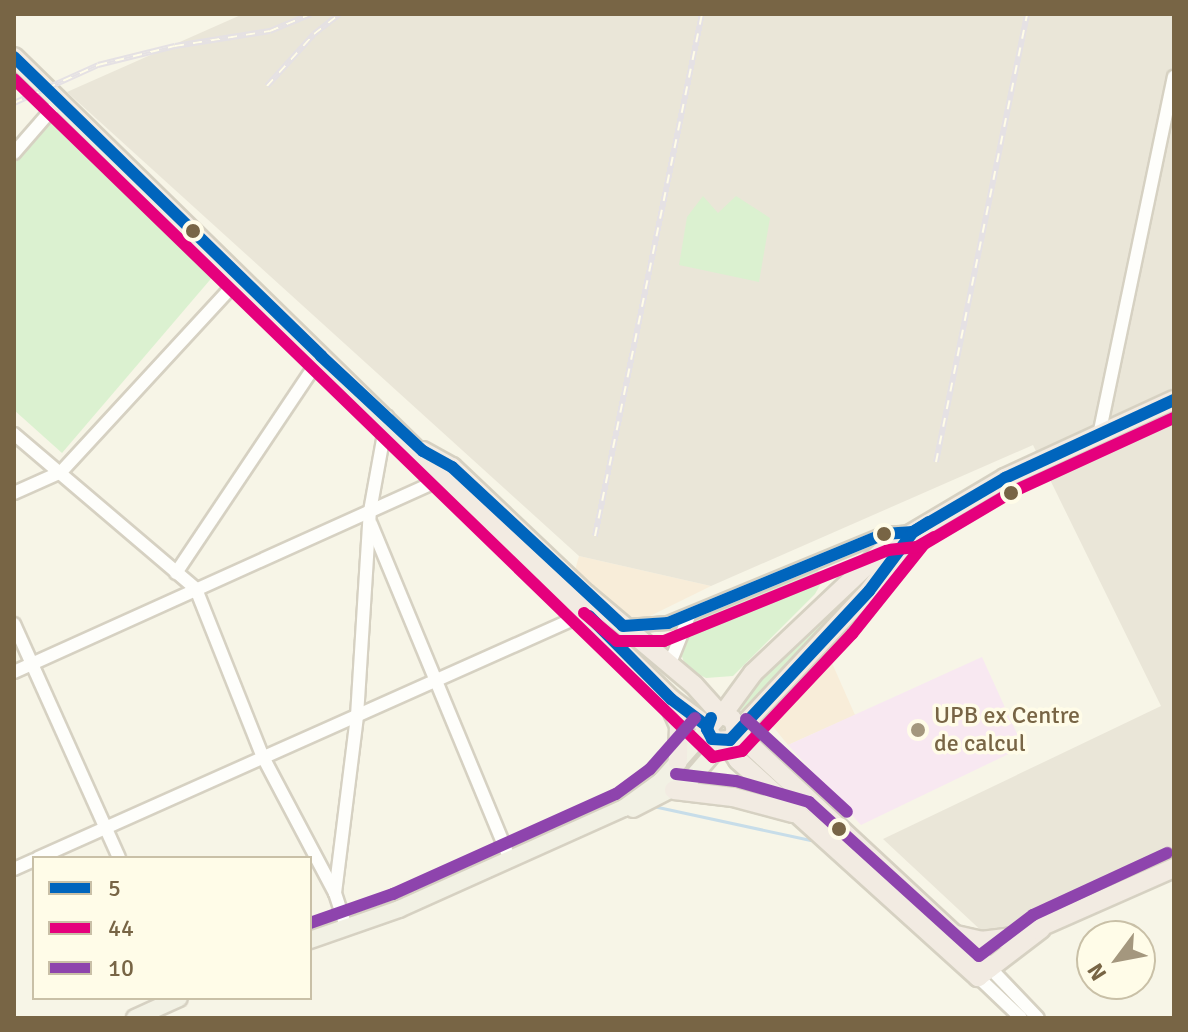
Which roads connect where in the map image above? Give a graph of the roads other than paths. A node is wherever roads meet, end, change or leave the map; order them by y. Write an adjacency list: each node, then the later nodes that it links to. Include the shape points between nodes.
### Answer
1 (17, 63): 3 (highway)
2 (1174, 77): 10 (street)
3 (60, 100): 4 (street); 5 (highway)
4 (16, 145)
5 (240, 278): 6 (highway); 12 (street)
6 (321, 356): 8 (highway); 17 (street)
7 (1174, 400): 10 (highway)
8 (387, 417): 11 (highway); 15 (street)
9 (14, 434): 12 (street)
10 (1099, 435): 16 (highway, via 1005,478)
11 (423, 451): 13 (highway); 22 (highway, via 452,467)
12 (61, 472): 14 (street); 17 (street)
13 (443, 478): 15 (street); 19 (highway)
14 (14, 493)
15 (370, 516): 18 (street); 26 (street); 28 (street)
16 (913, 532): 20 (street, via 884,534); 29 (highway, via 853,574 753,673); 30 (highway, via 849,612)
17 (176, 573): 18 (street)
18 (196, 589): 24 (street); 31 (street)
19 (587, 613): 26 (street); 27 (highway)
20 (689, 616): 22 (street, via 661,625); 23 (street)
21 (14, 624): 24 (street)
22 (623, 626): 23 (highway)
23 (670, 663): 29 (highway)
24 (31, 665): 25 (street); 36 (street)
25 (14, 672)
26 (435, 683): 28 (street); 39 (street)
27 (660, 688): 29 (highway); 32 (highway, via 679,726)
28 (357, 716): 31 (street); 41 (street)
29 (714, 721): 30 (highway); 30 (highway, via 712,739); 32 (main road)
30 (730, 736): 33 (main road, via 701,772); 35 (highway); 44 (highway)
31 (263, 757): 36 (street); 41 (street)
32 (678, 762): 34 (main road)
33 (674, 790): 34 (main road); 35 (highway, via 733,797)
34 (624, 808): 39 (main road)
35 (801, 816): 47 (highway)
36 (106, 828): 37 (street); 38 (street)
37 (43, 856)
38 (118, 856)
39 (510, 859): 42 (main road)
40 (1174, 868): 43 (highway)
41 (335, 893): 42 (street)
42 (346, 927): 46 (main road)
43 (1041, 929): 45 (highway); 47 (highway)
44 (952, 934): 45 (highway, via 981,941); 47 (highway)
45 (1016, 937): 47 (highway)
46 (312, 939)
47 (980, 969): 50 (street); 51 (street)
48 (175, 1000): 49 (main road)
49 (135, 1018)
50 (1021, 1018)
51 (1038, 1018)

